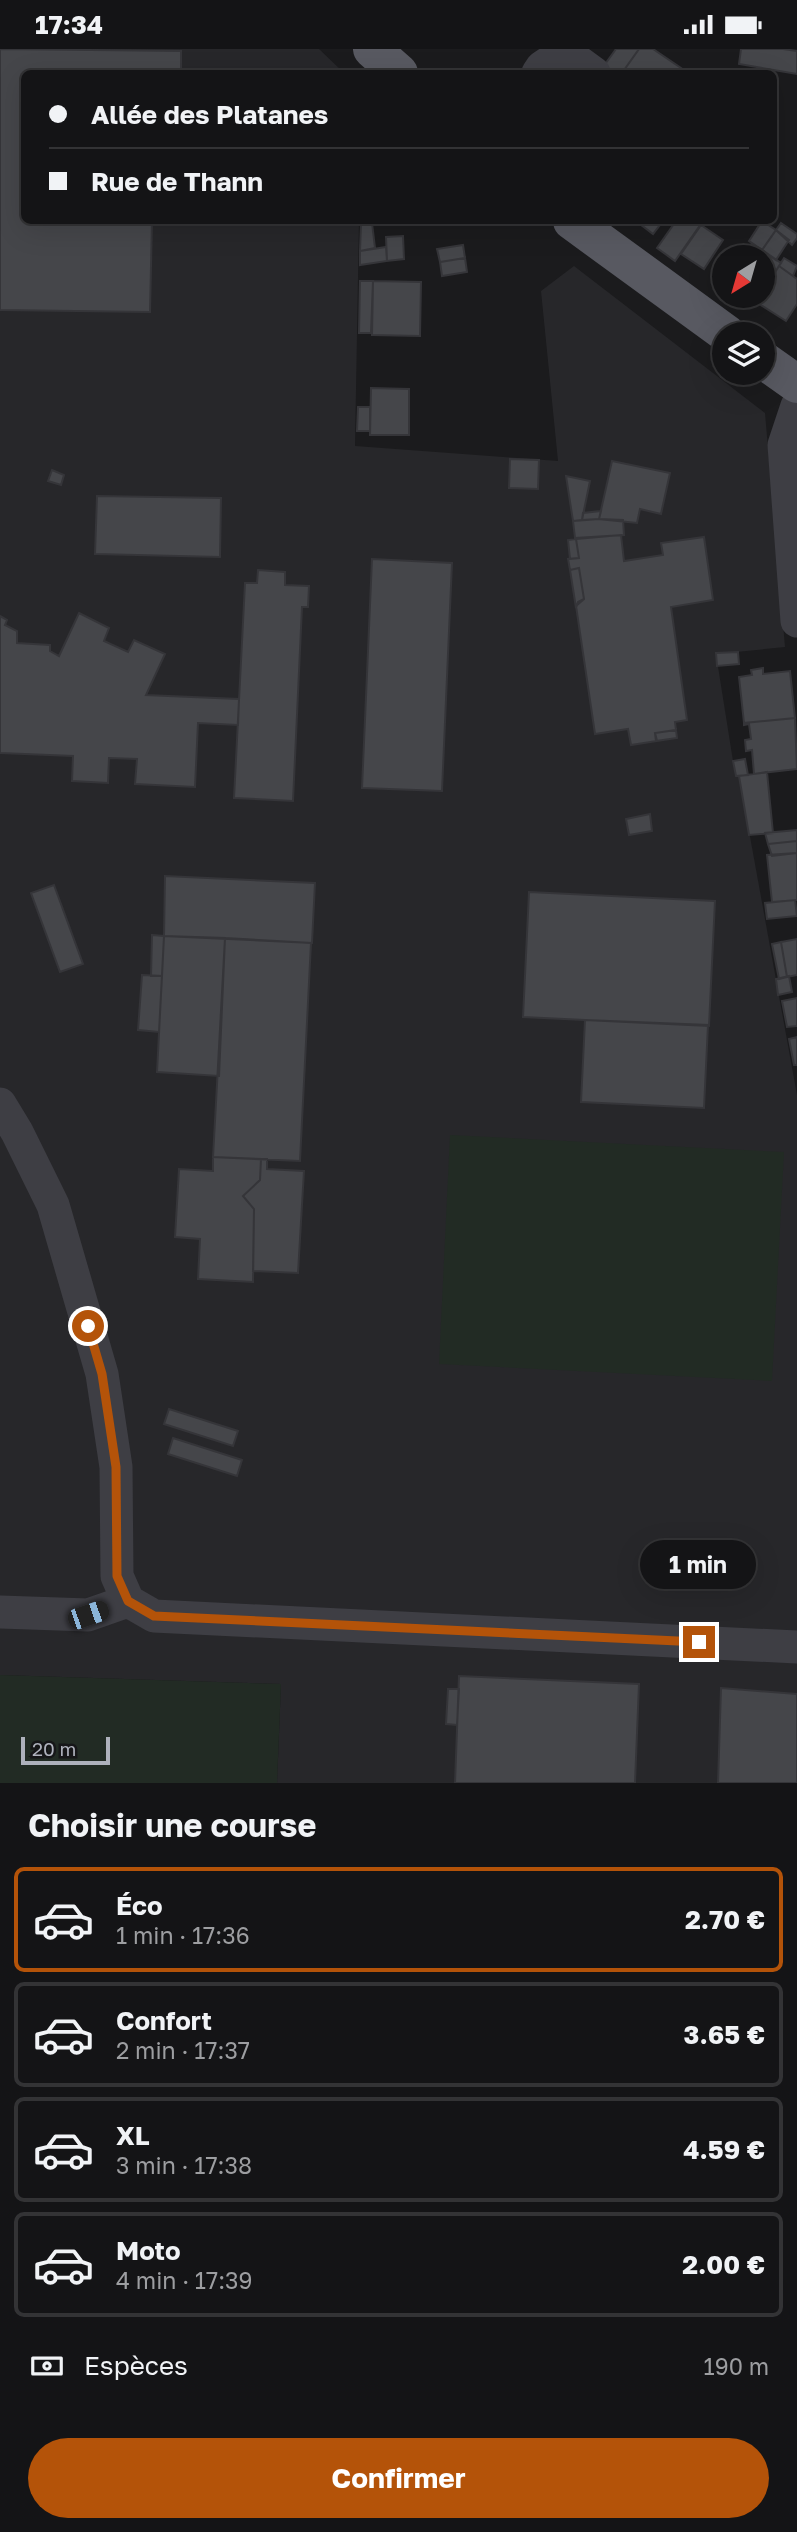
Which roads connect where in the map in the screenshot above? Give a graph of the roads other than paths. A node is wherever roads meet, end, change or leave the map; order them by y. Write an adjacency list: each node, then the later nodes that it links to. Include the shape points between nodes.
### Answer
1 (372, 49): 2 (main road)
2 (396, 70)
3 (540, 70): 4 (street, via 565,52)
4 (590, 70)
5 (576, 224): 6 (main road)
6 (712, 323)
7 (775, 368): 8 (main road)
8 (797, 384)
9 (797, 406): 10 (street, via 783,445)
10 (797, 621)
11 (0, 1104): 12 (street, via 53,1205 102,1374 116,1467 117,1576)
12 (128, 1601): 13 (street, via 88,1615); 14 (street, via 154,1616)
13 (0, 1612)
14 (797, 1647)

